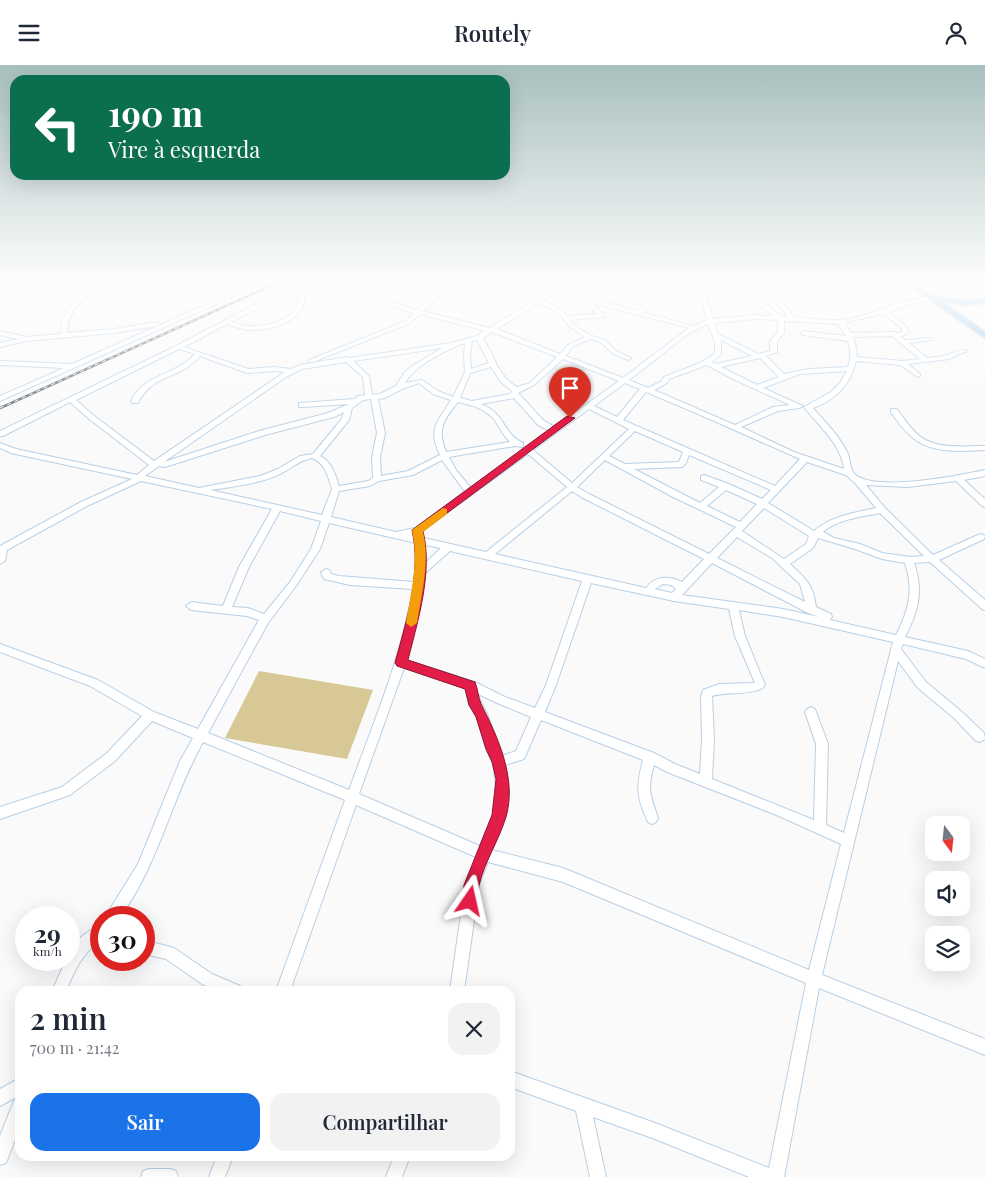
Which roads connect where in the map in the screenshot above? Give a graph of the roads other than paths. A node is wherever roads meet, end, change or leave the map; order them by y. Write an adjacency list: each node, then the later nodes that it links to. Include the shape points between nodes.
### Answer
1 (13, 335): 20 (street)
2 (64, 335): 20 (street)
3 (142, 335): 41 (street)
4 (201, 335): 27 (street)
5 (377, 335): 28 (street)
6 (481, 335): 17 (street)
7 (506, 335): 32 (street)
8 (587, 335): 18 (street)
9 (686, 335): 48 (street)
10 (716, 335): 31 (street); 40 (street, via 719,351)
11 (778, 335): 31 (street, via 772,342 774,352)
12 (804, 335): 23 (street)
13 (826, 335): 19 (street)
14 (880, 335): 19 (street)
15 (899, 335): 16 (street)
16 (896, 336): 24 (street)
17 (478, 337): 22 (street); 39 (street)
18 (590, 337): 32 (street, via 570,346); 33 (street)
19 (851, 337): 34 (street)
20 (26, 339): 25 (street)
21 (929, 339): 24 (street)
22 (469, 341): 26 (street); 45 (street)
23 (806, 341)
24 (903, 342): 35 (street)
25 (0, 345)
26 (452, 345): 36 (street); 49 (street, via 413,368)
27 (178, 347): 30 (street); 55 (street)
28 (339, 351): 36 (street); 42 (street)
29 (964, 351): 35 (street, via 949,357)
30 (198, 353): 44 (street, via 247,371); 57 (street, via 186,367 147,385 136,394)
31 (758, 355): 40 (street, via 740,362); 47 (street)
32 (562, 356): 48 (street); 52 (street, via 532,384)
33 (628, 358)
34 (854, 359): 38 (street); 43 (street)
35 (924, 359): 38 (street)
36 (348, 361): 42 (street); 53 (street, via 366,376)
37 (0, 363): 41 (street)
38 (902, 363): 46 (street)
39 (492, 364): 45 (street); 52 (street)
40 (712, 364): 50 (street); 51 (street, via 681,371)
41 (73, 366): 54 (street)
42 (300, 367): 44 (street)
43 (852, 369): 47 (street, via 810,372); 63 (street, via 833,395)
44 (291, 371): 79 (street)
45 (468, 372): 56 (street, via 461,381)
46 (918, 375)
47 (784, 378): 50 (street)
48 (625, 381): 51 (street); 61 (street)
49 (399, 387): 53 (street, via 382,396); 56 (street, via 420,381 435,392)
50 (758, 387): 62 (street)
51 (647, 389): 65 (street); 66 (street)
52 (515, 392): 58 (street, via 504,398); 68 (street, via 541,423)
53 (371, 397): 59 (street, via 361,398); 85 (street, via 381,433 376,457)
54 (0, 399)
55 (71, 399): 69 (street); 79 (street, via 119,436)
56 (456, 400): 58 (street); 75 (street, via 438,429 438,441)
57 (135, 401)
58 (471, 403): 70 (street, via 490,411)
59 (352, 404): 60 (street); 76 (street, via 345,420); 79 (street, via 331,415)
60 (302, 405)
61 (588, 406): 65 (street); 68 (street)
62 (798, 406): 63 (street); 66 (street, via 776,409)
63 (808, 407): 81 (street, via 849,461)
64 (894, 411): 72 (street, via 920,440 953,447)
65 (619, 420): 67 (street)
66 (736, 427): 78 (street)
67 (634, 428): 74 (street); 77 (street)
68 (555, 430): 73 (street)
69 (0, 434)
70 (516, 443): 73 (street); 75 (street)
71 (0, 445): 84 (street)
72 (985, 448)
73 (529, 449): 89 (street); 93 (street)
74 (687, 451): 80 (street, via 679,465); 91 (street)
75 (445, 455): 85 (street, via 419,470); 93 (street)
76 (316, 456): 90 (street, via 325,463); 92 (street, via 299,459 282,470 255,480)
77 (606, 457): 80 (street); 89 (street)
78 (806, 458): 81 (street); 91 (street)
79 (151, 467): 84 (street)
80 (624, 467): 96 (street)
81 (849, 473): 87 (street)
82 (985, 473): 86 (street)
83 (704, 478): 88 (street)
84 (138, 479): 92 (street); 107 (street)
85 (377, 479): 90 (street)
86 (958, 479): 87 (street, via 892,486); 94 (street)
87 (861, 482): 98 (street)
88 (726, 486): 95 (street); 96 (street)
89 (572, 487): 108 (street); 109 (street)
90 (336, 489): 99 (street)
91 (775, 489): 95 (street)
92 (196, 490): 97 (street)
93 (470, 492): 101 (street)
94 (985, 503)
95 (764, 505): 100 (street); 102 (street)
96 (702, 507): 100 (street)
97 (277, 508): 99 (street); 123 (street, via 244,567)
98 (882, 510): 102 (street, via 833,521); 110 (street)
99 (326, 519): 103 (street); 125 (street, via 314,549 293,583)
100 (739, 529): 109 (street); 113 (street)
101 (418, 530): 103 (street); 105 (street)
102 (816, 534): 111 (street, via 883,556); 113 (street, via 810,546)
103 (397, 535): 105 (street)
104 (981, 537): 110 (street)
105 (420, 541): 106 (street); 115 (street)
106 (447, 548): 108 (street); 115 (street)
107 (2, 549): 112 (street)
108 (487, 556): 116 (street)
109 (710, 558): 119 (street); 124 (street)
110 (934, 559): 111 (street); 122 (street)
111 (908, 560): 127 (street, via 915,576 916,599)
112 (0, 561)
113 (783, 564): 124 (street, via 804,582)
114 (326, 572): 117 (street, via 327,577 349,582)
115 (420, 574): 117 (street)
116 (588, 579): 118 (street); 133 (street, via 552,685)
117 (418, 586): 129 (street)
118 (649, 591): 119 (street); 119 (street, via 656,581 667,580 680,585)
119 (678, 593): 121 (street)
120 (191, 606): 123 (street)
121 (734, 606): 126 (street); 139 (street, via 744,650 760,685 707,693)
122 (985, 606)
123 (226, 610): 125 (street)
124 (811, 610): 126 (street)
125 (265, 618): 135 (street)
126 (844, 625): 127 (street)
127 (898, 644): 130 (street, via 968,655); 136 (street, via 922,685); 144 (street)
128 (0, 648): 134 (street, via 94,683)
129 (401, 663): 131 (street); 140 (street)
130 (985, 664)
131 (471, 685): 133 (street); 138 (street, via 475,705 482,715)
132 (811, 712): 143 (street, via 822,744)
133 (538, 714): 137 (street); 138 (street, via 520,755)
134 (150, 715): 135 (street); 141 (street, via 112,757 66,791)
135 (200, 736): 140 (street); 146 (street, via 186,761 143,868)
136 (980, 737)
137 (650, 757): 139 (street); 142 (street, via 643,782)
138 (499, 762): 145 (street, via 503,792 499,815)
139 (706, 782): 143 (street)
140 (352, 797): 145 (street); 152 (street)
141 (0, 813)
142 (652, 818)
143 (820, 828): 144 (street)
144 (848, 841): 149 (street)
145 (483, 854): 149 (street, via 563,875); 153 (street, via 472,885)
146 (120, 906)
147 (90, 939): 150 (street, via 84,943)
148 (155, 950): 151 (street, via 169,953)
149 (814, 979): 154 (street); 169 (street)
150 (61, 986)
151 (223, 986)
152 (285, 986)
153 (458, 986)
154 (985, 1047)
155 (515, 1081): 158 (street)
156 (15, 1090): 157 (street)
157 (0, 1098)
158 (583, 1106): 167 (street); 168 (street, via 672,1137)
159 (15, 1120): 160 (street)
160 (0, 1157)
161 (223, 1161): 165 (street)
162 (400, 1161): 166 (street)
163 (150, 1177): 164 (street)
164 (170, 1177)
165 (217, 1177)
166 (394, 1177)
167 (598, 1177)
168 (770, 1177)
169 (776, 1177)

